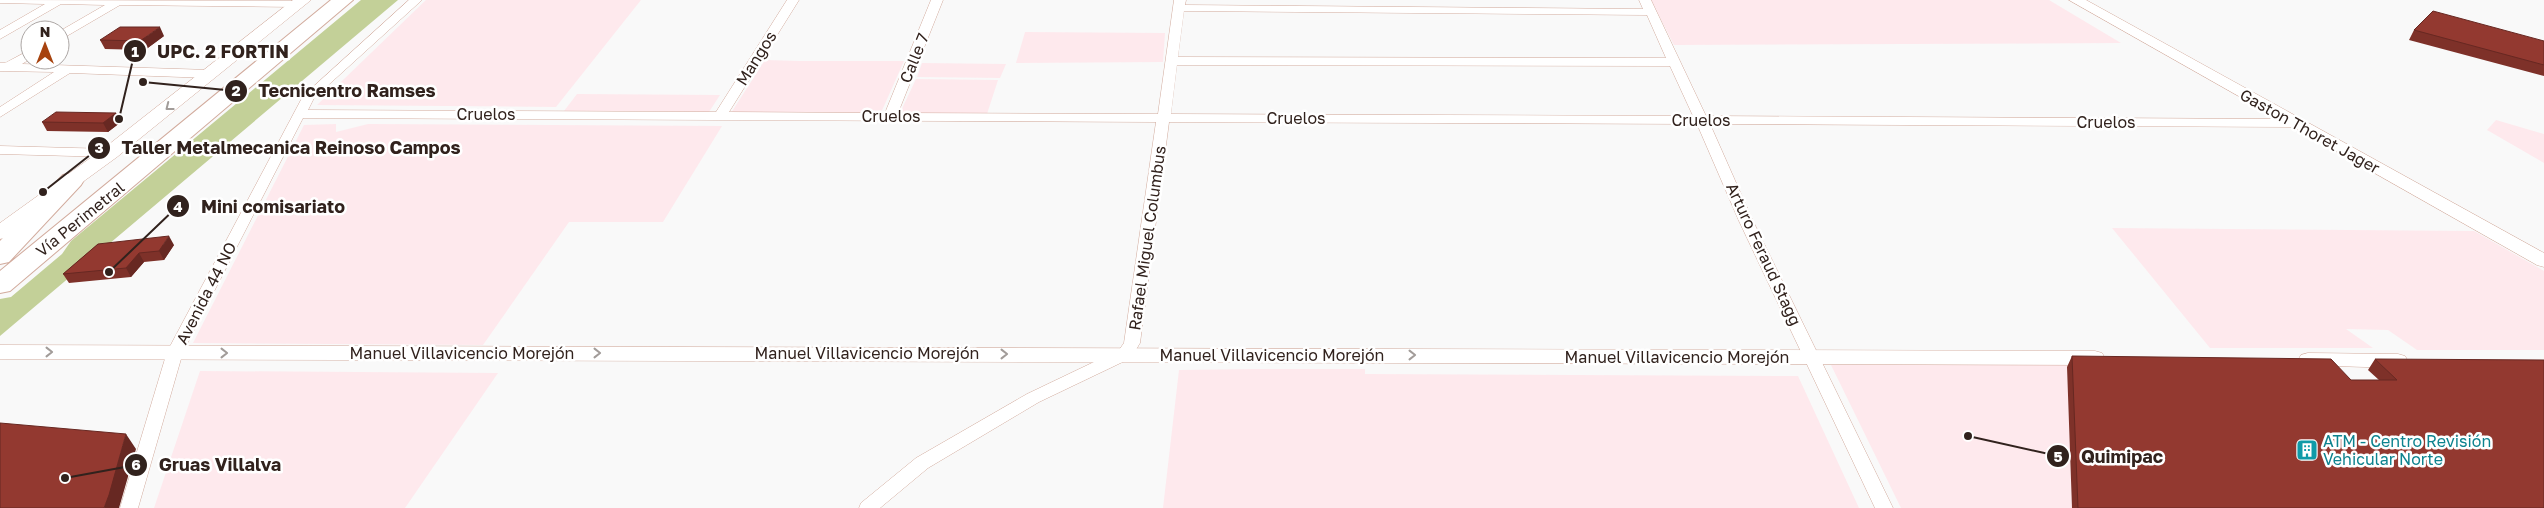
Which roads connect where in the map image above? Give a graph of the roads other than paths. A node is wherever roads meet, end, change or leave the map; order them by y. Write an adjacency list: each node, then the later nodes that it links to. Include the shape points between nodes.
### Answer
1 (323, 0): 37 (highway, Vía Perimetral)
2 (344, 0): 38 (highway, Vía Perimetral)
3 (416, 0): 24 (street, Avenida 44 NO, via 309,96)
4 (793, 0): 25 (street, Mangos)
5 (937, 0): 26 (street, Calle 7)
6 (2076, 0): 29 (street, Gaston Thoret Jager)
7 (2090, 0): 34 (street, Gaston Thoret Jager)
8 (1, 1): 9 (street)
9 (58, 2): 11 (street); 15 (street)
10 (300, 2): 11 (street); 22 (main road, Vía Perimetral)
11 (117, 3): 14 (street)
12 (1180, 4): 13 (street); 17 (street, Rafael Miguel Columbus)
13 (1648, 6): 18 (street, Arturo Feraud Stagg)
14 (70, 30)
15 (0, 35)
16 (20, 59): 19 (street)
17 (1172, 61): 18 (street); 27 (street, Rafael Miguel Columbus)
18 (1673, 62): 28 (street, Arturo Feraud Stagg)
19 (2, 68): 20 (street)
20 (20, 69)
21 (66, 70): 22 (street); 23 (street)
22 (210, 74): 31 (main road, Vía Perimetral, one-way to 31)
23 (0, 113)
24 (299, 114): 25 (street, Cruelos); 40 (street, Avenida 44 NO)
25 (720, 116): 26 (street, Cruelos)
26 (890, 116): 27 (street, Cruelos)
27 (1164, 118): 28 (street, Cruelos); 41 (street, Rafael Miguel Columbus, via 1132,343)
28 (1702, 120): 29 (street, Cruelos); 42 (street, Arturo Feraud Stagg)
29 (2293, 123): 36 (street, Gaston Thoret Jager)
30 (3, 152): 31 (street)
31 (110, 153): 32 (main road, Vía Perimetral)
32 (72, 180): 33 (main road, Vía Perimetral); 35 (highway)
33 (0, 233)
34 (2544, 251)
35 (0, 256)
36 (2544, 261)
37 (0, 262)
38 (0, 285)
39 (0, 352): 40 (street, Manuel Villavicencio Morejón, one-way to 40)
40 (175, 352): 41 (street, Manuel Villavicencio Morejón, one-way to 41); 46 (street, Avenida 44 NO)
41 (1125, 354): 42 (street, Manuel Villavicencio Morejón, one-way to 42); 47 (street, via 1033,398 922,463)
42 (1812, 358): 43 (street, Manuel Villavicencio Morejón); 48 (street, Arturo Feraud Stagg)
43 (2110, 358)
44 (2286, 359): 45 (street)
45 (2415, 361)
46 (129, 508)
47 (868, 508)
48 (1884, 508)

